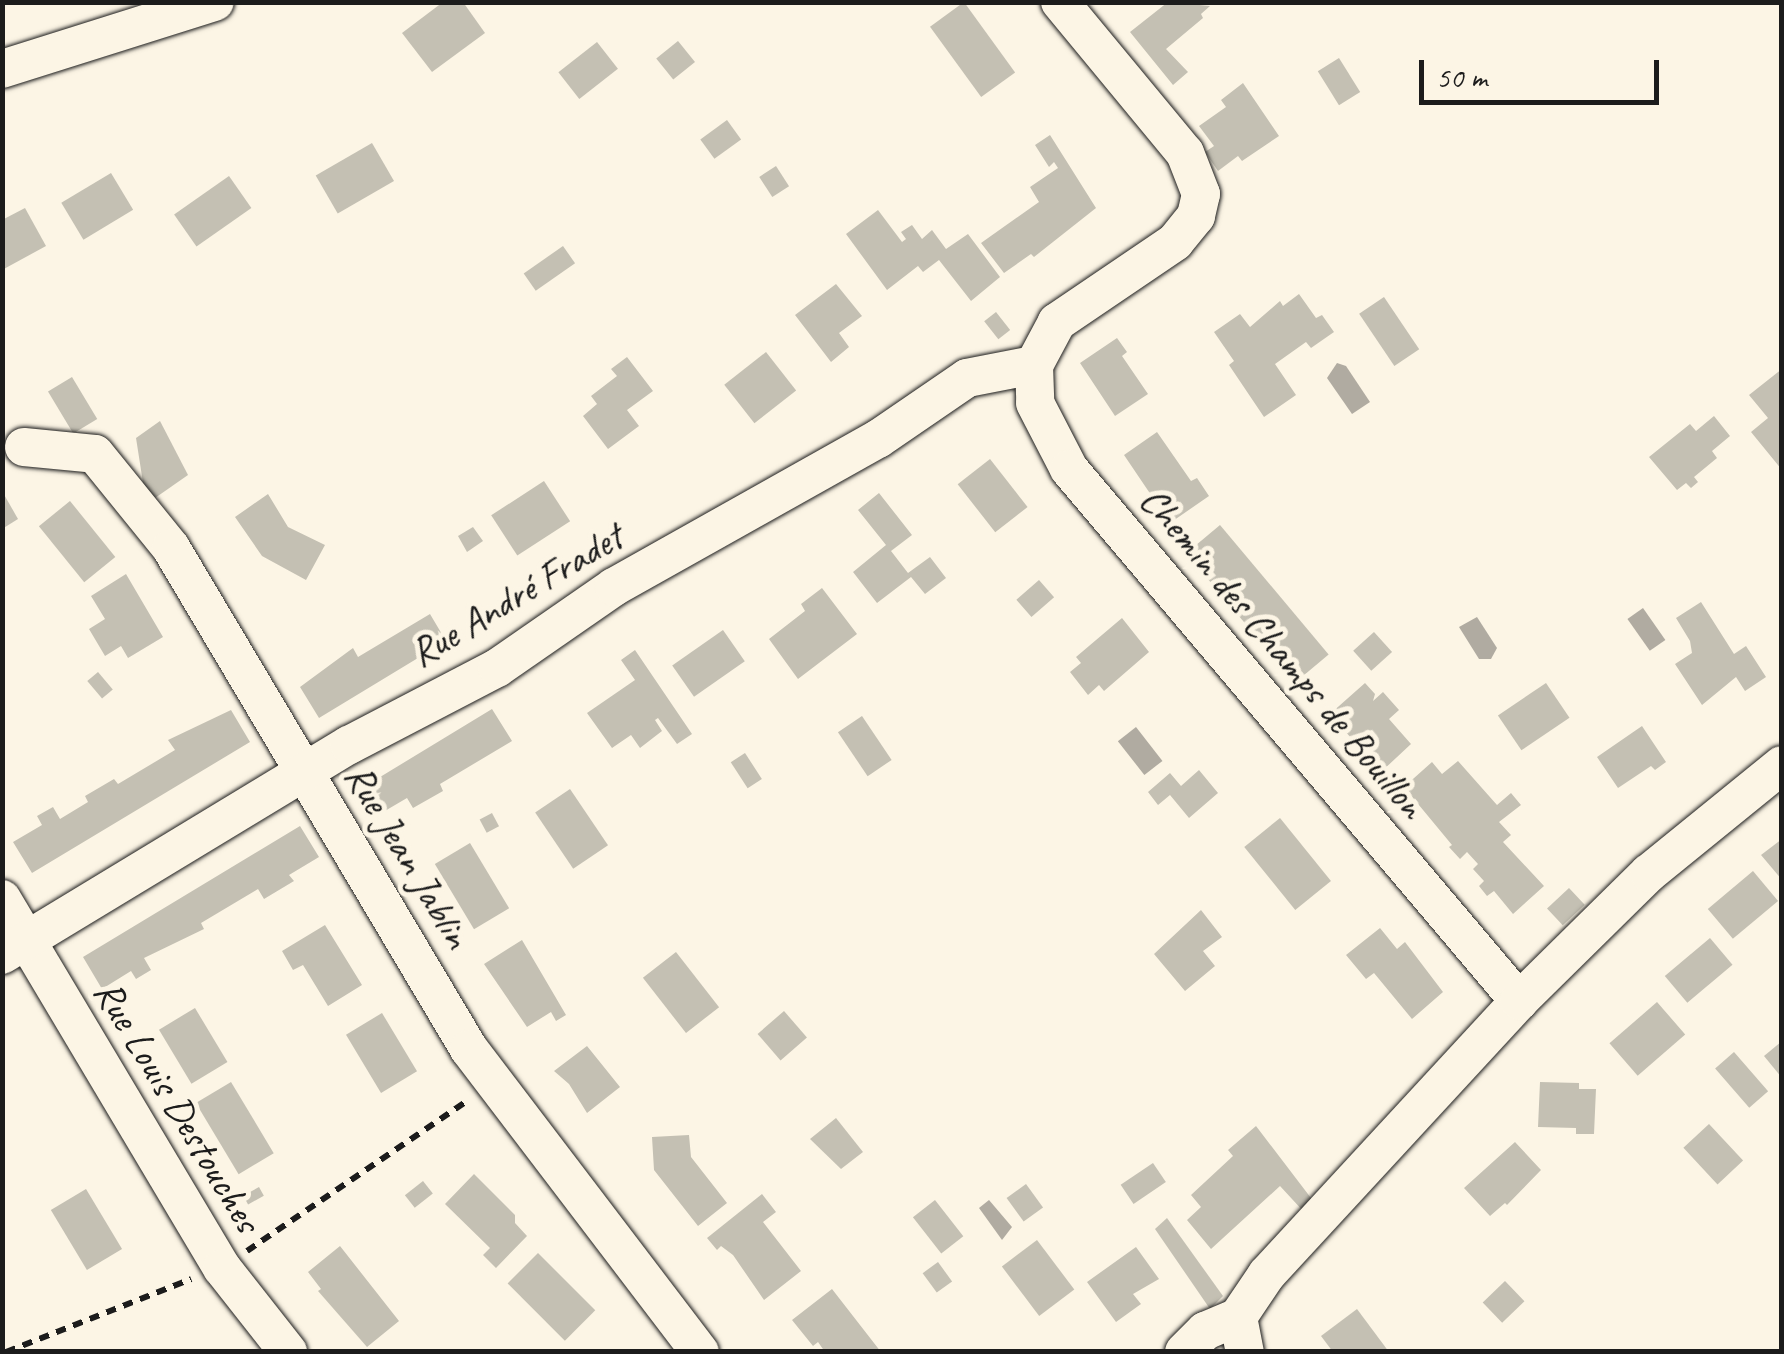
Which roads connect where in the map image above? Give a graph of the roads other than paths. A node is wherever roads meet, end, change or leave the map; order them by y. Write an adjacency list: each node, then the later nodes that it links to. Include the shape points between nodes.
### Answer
1 (214, 2): 3 (street)
2 (1060, 2): 4 (street, via 1184,153 1200,194 1196,216 1175,242 1056,322)
3 (2, 68)
4 (1034, 364): 7 (street, Rue André Fradet, via 966,378 878,439 614,586 497,668); 10 (street, Chemin des Champs de Bouillon, via 1035,403 1069,469)
5 (24, 448): 7 (street, Rue Jean Jablin, via 95,454 170,548)
6 (1782, 766): 10 (street, via 1649,873)
7 (305, 772): 9 (street, Rue André Fradet); 13 (street, Rue Jean Jablin, via 470,1049)
8 (2, 899): 9 (street, Rue Louis Destouches)
9 (16, 947): 12 (street, Rue Louis Destouches, via 222,1268)
10 (1519, 1001): 11 (street, via 1267,1274)
11 (1242, 1334): 14 (street, via 1205,1331)
12 (288, 1352)
13 (700, 1352)
14 (1184, 1352)

